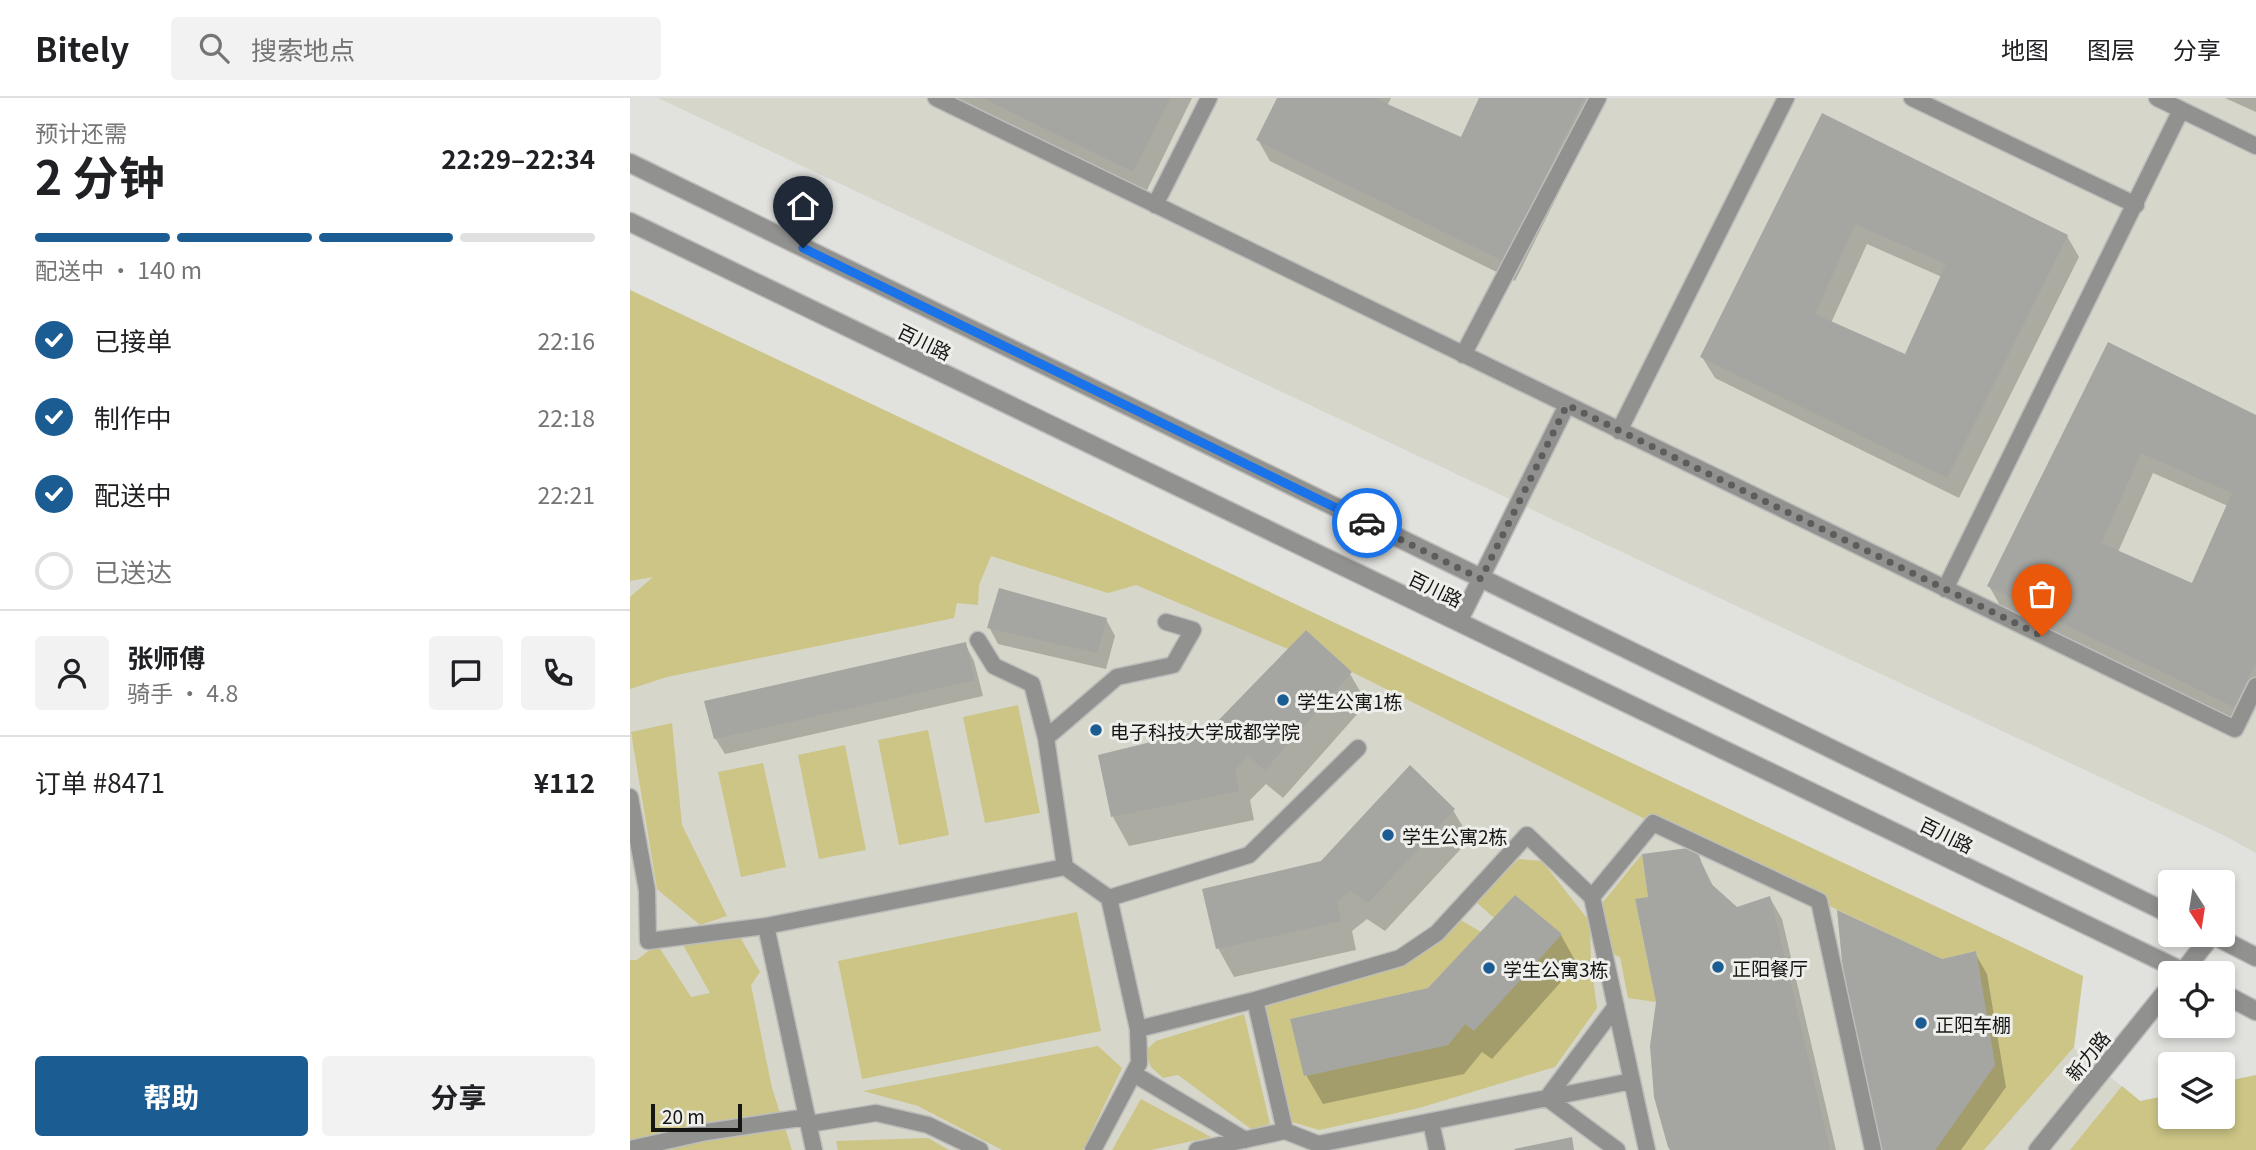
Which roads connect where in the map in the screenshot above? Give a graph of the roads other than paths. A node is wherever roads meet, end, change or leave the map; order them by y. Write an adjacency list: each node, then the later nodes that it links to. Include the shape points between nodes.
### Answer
1 (936, 98): 11 (lane)
2 (1209, 98): 11 (lane)
3 (1598, 98): 14 (lane)
4 (1786, 98): 16 (lane)
5 (1912, 98): 7 (lane)
6 (2157, 98): 8 (lane)
7 (1937, 104): 12 (lane)
8 (2182, 110): 9 (lane); 12 (lane)
9 (2256, 146)
10 (630, 163): 17 (street, 百川路)
11 (1154, 205): 14 (lane)
12 (2136, 205): 18 (lane)
13 (630, 222): 20 (street, 百川路)
14 (1463, 355): 15 (lane)
15 (1567, 405): 16 (lane); 17 (lane)
16 (1619, 431): 18 (lane)
17 (1481, 579): 20 (lane); 29 (street, 百川路)
18 (1945, 589): 22 (lane, via 2235,729)
19 (1166, 622): 23 (lane, via 1193,630 1173,665 1116,677)
20 (1459, 622): 34 (street, 百川路)
21 (978, 640): 23 (lane, via 994,666 1032,684)
22 (2256, 686)
23 (1046, 738): 26 (lane)
24 (1357, 748): 28 (lane, via 1249,855)
25 (630, 797): 30 (lane, via 647,890 648,941)
26 (1065, 867): 28 (lane); 30 (lane)
27 (1592, 897): 36 (lane, via 1527,835 1437,933 1400,958); 39 (lane); 58 (lane, via 1653,823 1819,901)
28 (1109, 898): 41 (lane)
29 (2158, 908)
30 (766, 926): 46 (lane)
31 (2235, 946): 33 (street)
32 (2203, 947): 35 (street)
33 (2256, 957)
34 (2158, 961)
35 (2192, 961)
36 (1255, 1000): 41 (lane); 47 (lane)
37 (2235, 1000): 40 (street)
38 (2158, 1002): 59 (street, 新力路)
39 (1616, 1006): 43 (lane); 44 (lane)
40 (2256, 1011)
41 (1138, 1029): 42 (lane, via 1139,1063)
42 (1134, 1074): 48 (lane); 53 (lane)
43 (1632, 1082): 44 (lane); 57 (lane)
44 (1547, 1098): 45 (lane); 56 (lane)
45 (1431, 1122): 49 (lane); 55 (lane)
46 (809, 1125): 50 (lane, via 706,1132); 51 (lane); 52 (lane, via 876,1113 928,1125)
47 (1285, 1131): 48 (lane); 49 (lane)
48 (1245, 1140): 54 (lane)
49 (1318, 1147)
50 (630, 1149)
51 (814, 1150)
52 (980, 1150)
53 (1093, 1150)
54 (1197, 1150)
55 (1437, 1150)
56 (1617, 1150)
57 (1647, 1150)
58 (1873, 1150)
59 (2038, 1150)

